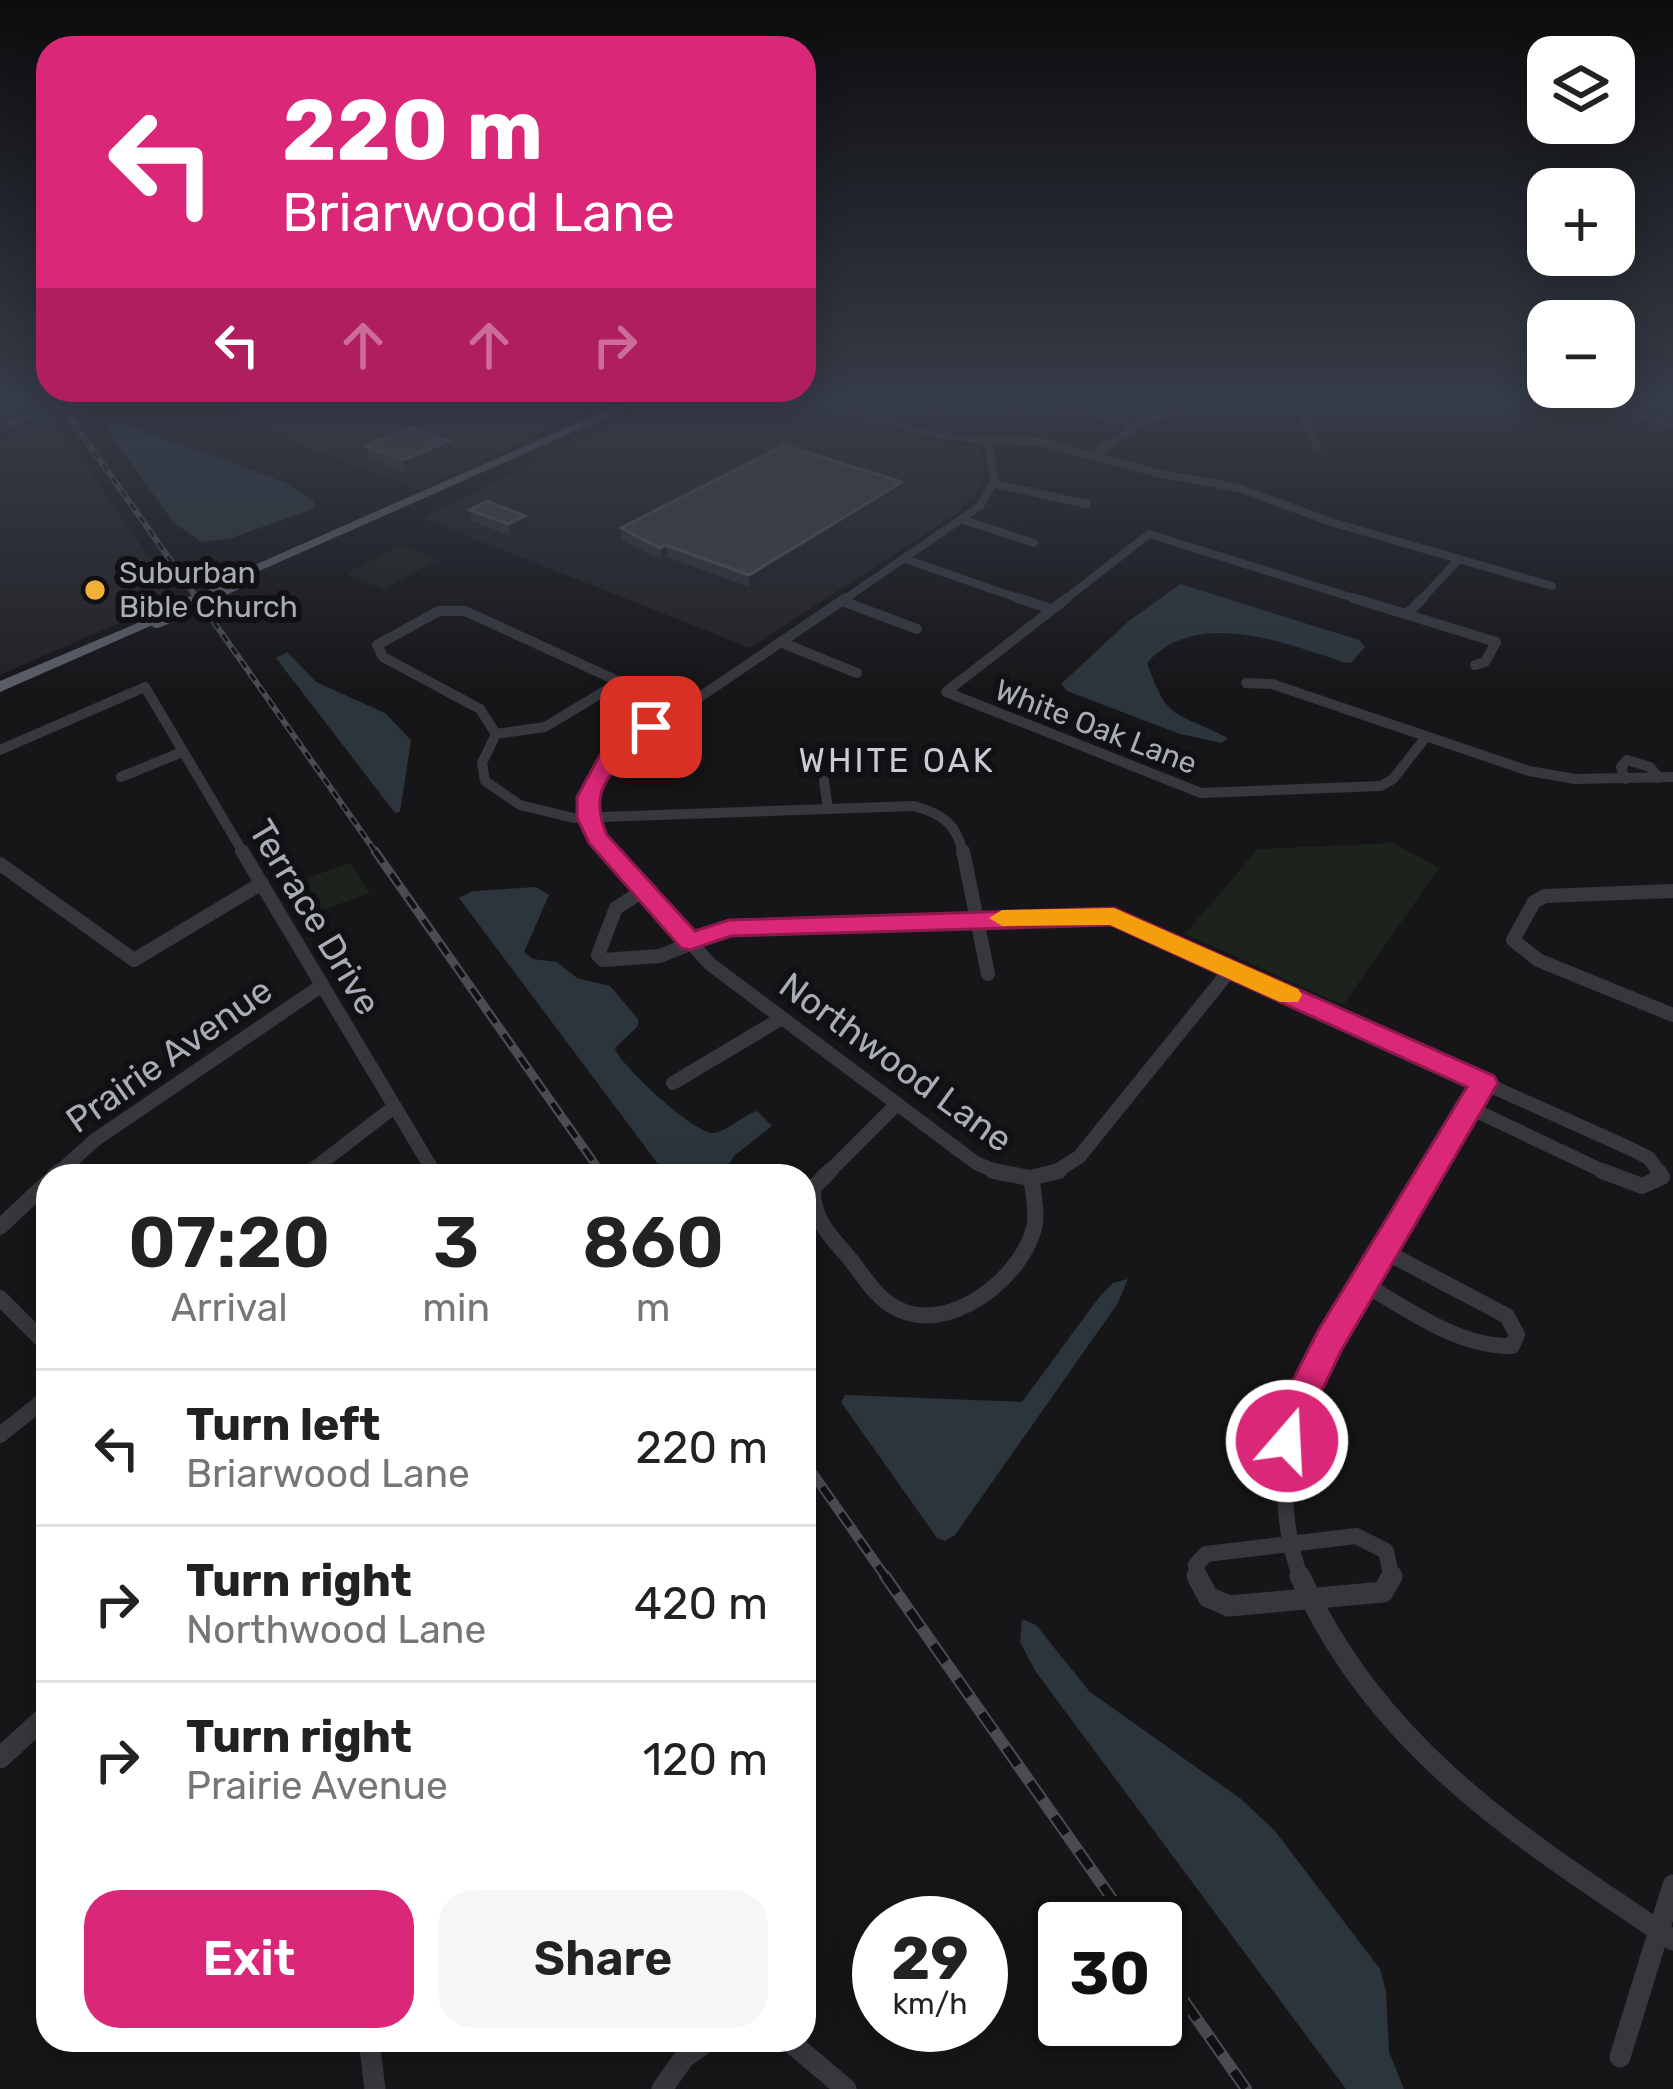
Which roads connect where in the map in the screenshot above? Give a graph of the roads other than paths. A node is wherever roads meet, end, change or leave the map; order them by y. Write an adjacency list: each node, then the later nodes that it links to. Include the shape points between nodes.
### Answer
1 (418, 496): 20 (highway, bridge)
2 (989, 496): 6 (street)
3 (1053, 496): 5 (street)
4 (1262, 496): 9 (street)
5 (1088, 504)
6 (963, 520): 7 (street); 8 (street)
7 (1034, 543)
8 (905, 559): 11 (street); 12 (street)
9 (1459, 560): 10 (street); 13 (street)
10 (1552, 586)
11 (842, 601): 14 (street); 15 (street)
12 (1048, 608): 13 (street, via 1149,534); 23 (street, White Oak Lane, via 946,692 1201,793 1381,786)
13 (1408, 613): 16 (street, via 1496,642)
14 (917, 628)
15 (780, 642): 17 (street); 21 (street)
16 (1474, 665)
17 (857, 673)
18 (618, 683): 21 (street); 22 (street, via 545,727); 22 (street, via 453,609 377,645 383,657 480,709)
19 (1246, 683): 23 (street, via 1272,684)
20 (0, 688)
21 (684, 712): 31 (street, via 608,760 588,797)
22 (496, 734): 31 (street, via 481,771 491,788 544,814)
23 (1426, 737): 28 (street, via 1553,777)
24 (0, 750): 25 (street, Terrace Drive, via 145,687)
25 (182, 752): 26 (street); 33 (street, Terrace Drive)
26 (121, 777)
27 (1666, 778): 28 (street); 28 (street, via 1627,760)
28 (1625, 779)
29 (824, 782): 30 (street)
30 (828, 808): 31 (street); 36 (street, via 914,806 951,822)
31 (588, 818): 34 (street, Northwood Lane)
32 (0, 865): 33 (street, via 134,960)
33 (262, 883): 40 (street, Terrace Drive)
34 (643, 891): 37 (street, Northwood Lane); 37 (street, via 616,908 598,955 647,958)
35 (1673, 891): 41 (street, via 1545,896 1514,932 1518,947)
36 (976, 919): 37 (street, via 729,928); 38 (street, via 1114,916); 39 (street)
37 (690, 942): 42 (street, Northwood Lane)
38 (1231, 969): 44 (street); 51 (street, via 1079,1156 1062,1172)
39 (988, 974)
40 (321, 986): 46 (street, Terrace Drive); 48 (street, Prairie Avenue)
41 (1673, 1015)
42 (782, 1018): 43 (street); 45 (street, Northwood Lane)
43 (673, 1083)
44 (1484, 1083): 47 (street); 47 (street, via 1649,1158 1662,1177 1642,1186 1624,1181)
45 (897, 1104): 51 (street, Northwood Lane, via 976,1163); 52 (street)
46 (394, 1107): 49 (street); 50 (street, Terrace Drive)
47 (1470, 1108): 56 (street)
48 (68, 1164)
49 (320, 1164)
50 (429, 1164)
51 (1032, 1181): 54 (street, via 1035,1227 982,1300 959,1314 901,1311 886,1301)
52 (816, 1185)
53 (36, 1193): 55 (street, Prairie Avenue)
54 (816, 1216)
55 (0, 1227)
56 (1382, 1250): 57 (street); 57 (street, via 1508,1316 1512,1346 1473,1342)
57 (1362, 1282): 62 (street, via 1292,1415 1283,1466)
58 (0, 1298): 59 (street)
59 (36, 1334)
60 (36, 1406): 61 (street)
61 (0, 1435)
62 (1287, 1542): 63 (street); 63 (street, via 1356,1536 1387,1551 1394,1568 1383,1592); 63 (street, via 1206,1554 1196,1565 1197,1586 1211,1602 1229,1606)
63 (1310, 1600): 67 (street, via 1374,1706 1456,1786)
64 (36, 1725): 65 (street)
65 (0, 1758)
66 (1673, 1885): 67 (street)
67 (1666, 1935): 71 (street)
68 (370, 2052): 72 (street)
69 (693, 2052): 73 (street)
70 (802, 2052): 74 (street)
71 (1619, 2057)
72 (375, 2089)
73 (662, 2089)
74 (846, 2089)

